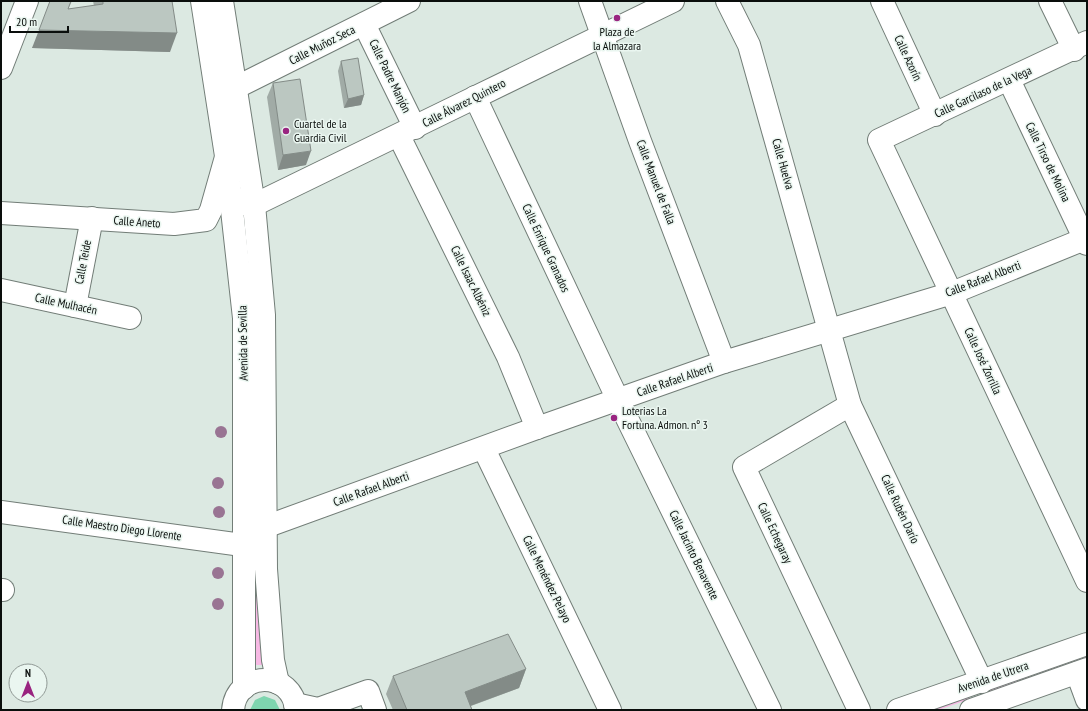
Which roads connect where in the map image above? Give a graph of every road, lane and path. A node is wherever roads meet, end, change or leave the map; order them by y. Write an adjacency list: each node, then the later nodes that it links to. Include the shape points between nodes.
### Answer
1 (27, 1): 11 (street)
2 (202, 1): 21 (street, Avenida de Sevilla)
3 (222, 1): 16 (street, Avenida de Sevilla)
4 (409, 1): 10 (street, Calle Muñoz Seca)
5 (590, 1): 12 (street, Calle Manuel de Falla)
6 (673, 1): 12 (street, Calle Álvarez Quintero)
7 (727, 1): 30 (street, Calle Huelva, via 749,45)
8 (882, 1): 18 (street, Calle Azorín)
9 (1050, 1): 13 (street)
10 (364, 24): 16 (street, Calle Muñoz Seca); 19 (street, Calle Padre Manjón)
11 (8, 28): 14 (street)
12 (602, 35): 17 (street, Calle Álvarez Quintero); 31 (street, Calle Manuel de Falla)
13 (1081, 46): 15 (street, Calle Garcilaso de la Vega)
14 (1, 68)
15 (1008, 80): 18 (street, Calle Garcilaso de la Vega); 25 (street, Calle Tirso de Molina)
16 (235, 88): 22 (street, Avenida de Sevilla)
17 (475, 97): 19 (street, Calle Álvarez Quintero); 32 (street, Calle Enrique Granados)
18 (935, 115): 20 (street, Calle Garcilaso de la Vega)
19 (407, 132): 22 (street, Calle Álvarez Quintero); 34 (street, Calle Isaac Albéniz)
20 (879, 140): 27 (street, Calle José Zorrilla)
21 (226, 156): 22 (street, via 233,169 239,201); 24 (street, Calle Aneto, via 206,220 174,224); 38 (street, Avenida de Sevilla, via 244,318)
22 (254, 204): 37 (street, Avenida de Sevilla, via 264,315)
23 (1, 213): 24 (street, Calle Aneto)
24 (92, 218): 28 (street, Calle Teide)
25 (1086, 240): 27 (street, Calle Rafael Alberti)
26 (1, 290): 28 (street, Calle Mulhacén)
27 (952, 293): 30 (street, Calle Rafael Alberti); 39 (street, Calle José Zorrilla)
28 (75, 306): 29 (street, Calle Mulhacén)
29 (130, 318)
30 (830, 331): 31 (street, Calle Rafael Alberti); 33 (street, Calle Rubén Darío)
31 (724, 362): 32 (street, Calle Rafael Alberti)
32 (618, 400): 34 (street, Calle Rafael Alberti); 50 (street, Calle Jacinto Benavente)
33 (850, 405): 42 (street, Calle Rubén Darío); 51 (street, Calle Echegaray, via 744,467)
34 (537, 428): 35 (street, Calle Rafael Alberti)
35 (484, 449): 37 (street, Calle Rafael Alberti); 49 (street, Calle Menéndez Pelayo)
36 (1, 512): 38 (street, Calle Maestro Diego Llorente)
37 (265, 527): 43 (street, Avenida de Sevilla, via 270,626)
38 (242, 545): 44 (street, Avenida de Sevilla)
39 (1087, 582)
40 (1087, 644): 42 (street, Avenida de Utrera)
41 (1082, 671): 45 (street); 53 (street, Avenida de Utrera)
42 (982, 682): 52 (street, Avenida de Utrera)
43 (278, 683): 44 (street, via 260,680); 46 (street, via 289,691)
44 (244, 688): 47 (street, via 236,699)
45 (1087, 700)
46 (296, 707): 48 (street, via 318,710 368,691)
47 (233, 710)
48 (375, 710)
49 (610, 710)
50 (770, 710)
51 (859, 710)
52 (898, 710)
53 (974, 710)

